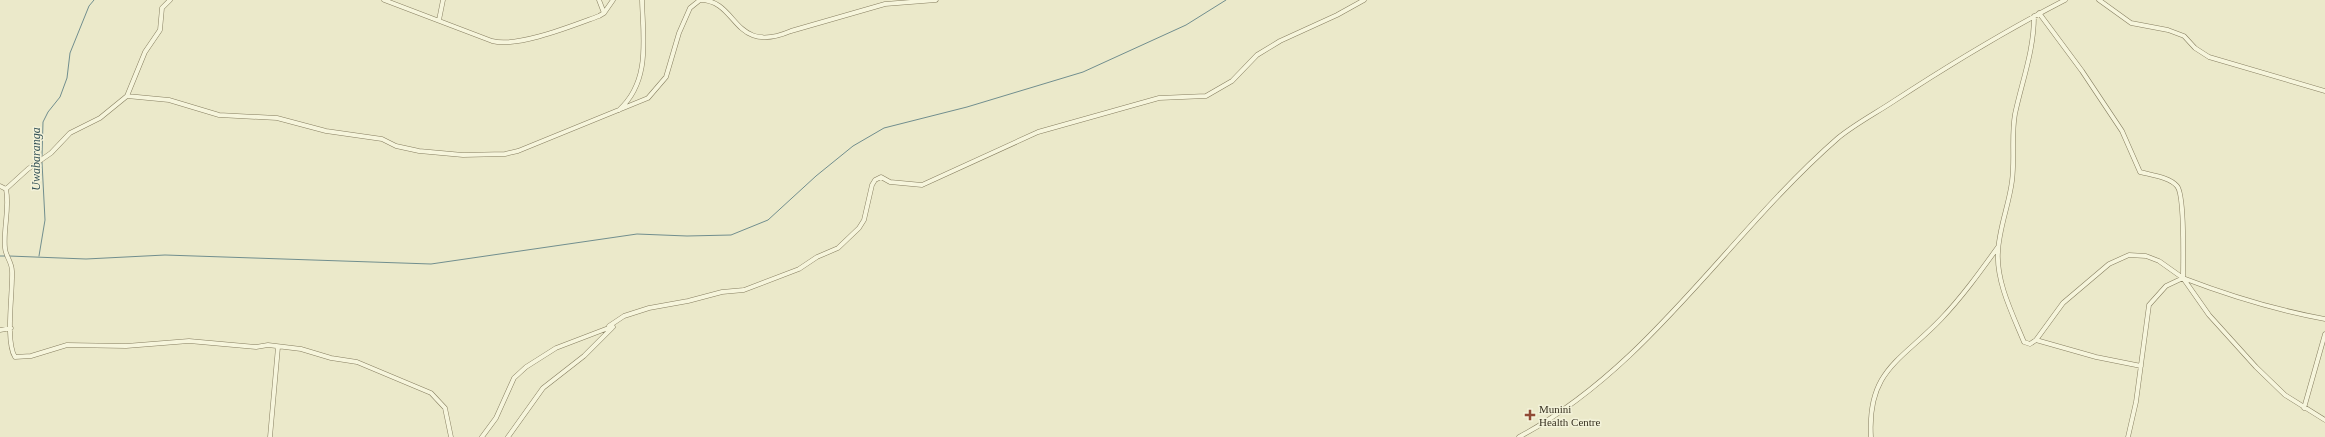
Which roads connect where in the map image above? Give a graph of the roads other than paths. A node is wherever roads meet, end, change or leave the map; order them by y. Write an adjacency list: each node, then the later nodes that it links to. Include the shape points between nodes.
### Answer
1 (170, 0): 16 (street, via 162,8 160,30 145,52)
2 (384, 0): 14 (street)
3 (443, 0): 14 (street)
4 (599, 0): 11 (street)
5 (613, 0): 11 (street)
6 (642, 0): 17 (street, via 644,66 628,99)
7 (936, 0): 17 (street, via 885,4 778,36 763,38 743,31 721,7 700,0 690,8 679,33 666,77 648,98)
8 (1364, 0): 23 (street, via 1274,44 1246,64 1232,81 1206,96 1158,98 1038,132 922,185 890,182 881,177 872,185 864,220 838,248 770,281 744,290 722,292 649,308 624,316 609,326)
9 (2065, 0): 12 (street)
10 (2098, 0): 15 (street, via 2131,23 2168,30 2184,36 2195,48 2209,57)
11 (604, 13): 14 (street, via 534,37 508,43 492,41)
12 (2039, 13): 13 (street); 21 (street, via 2082,71 2122,132 2140,172 2171,181 2178,186 2182,220)
13 (2034, 16): 20 (street, via 2028,68 2015,115 2012,181); 36 (street, via 1912,89 1839,137 1758,216 1630,356 1596,384)
14 (439, 20)
15 (2325, 91)
16 (127, 96): 17 (street, via 169,100 219,115 277,118 326,131 382,139 396,146 419,151 462,155 492,155 518,151); 19 (street, via 100,118 70,133 51,153)
17 (615, 112)
18 (0, 186): 19 (street)
19 (6, 189): 24 (street, via 5,250 12,268)
20 (1999, 245): 27 (street, via 1999,266 2007,300 2024,342 2030,344); 37 (street, via 1957,302 1889,368 1882,378 1873,396)
21 (2183, 278): 22 (street, via 2260,305); 27 (street, via 2159,261 2146,256 2137,254 2122,257 2109,264 2063,303); 29 (street, via 2166,286 2149,305); 30 (street, via 2208,315 2256,367 2285,395)
22 (2325, 319)
23 (613, 327): 34 (street, via 556,348 526,367 514,378 498,414); 35 (street, via 584,356 543,388)
24 (11, 328): 25 (street); 28 (street, via 13,352 15,357 19,358 68,345 126,346 189,341)
25 (0, 330)
26 (2325, 334): 30 (street)
27 (2036, 340): 29 (street, via 2096,357)
28 (278, 347): 32 (street); 33 (street, via 301,349 357,362 431,393 445,408)
29 (2141, 366): 38 (street)
30 (2304, 408): 31 (street)
31 (2325, 420)
32 (270, 437)
33 (451, 437)
34 (482, 437)
35 (508, 437)
36 (1519, 437)
37 (1871, 437)
38 (2128, 437)

